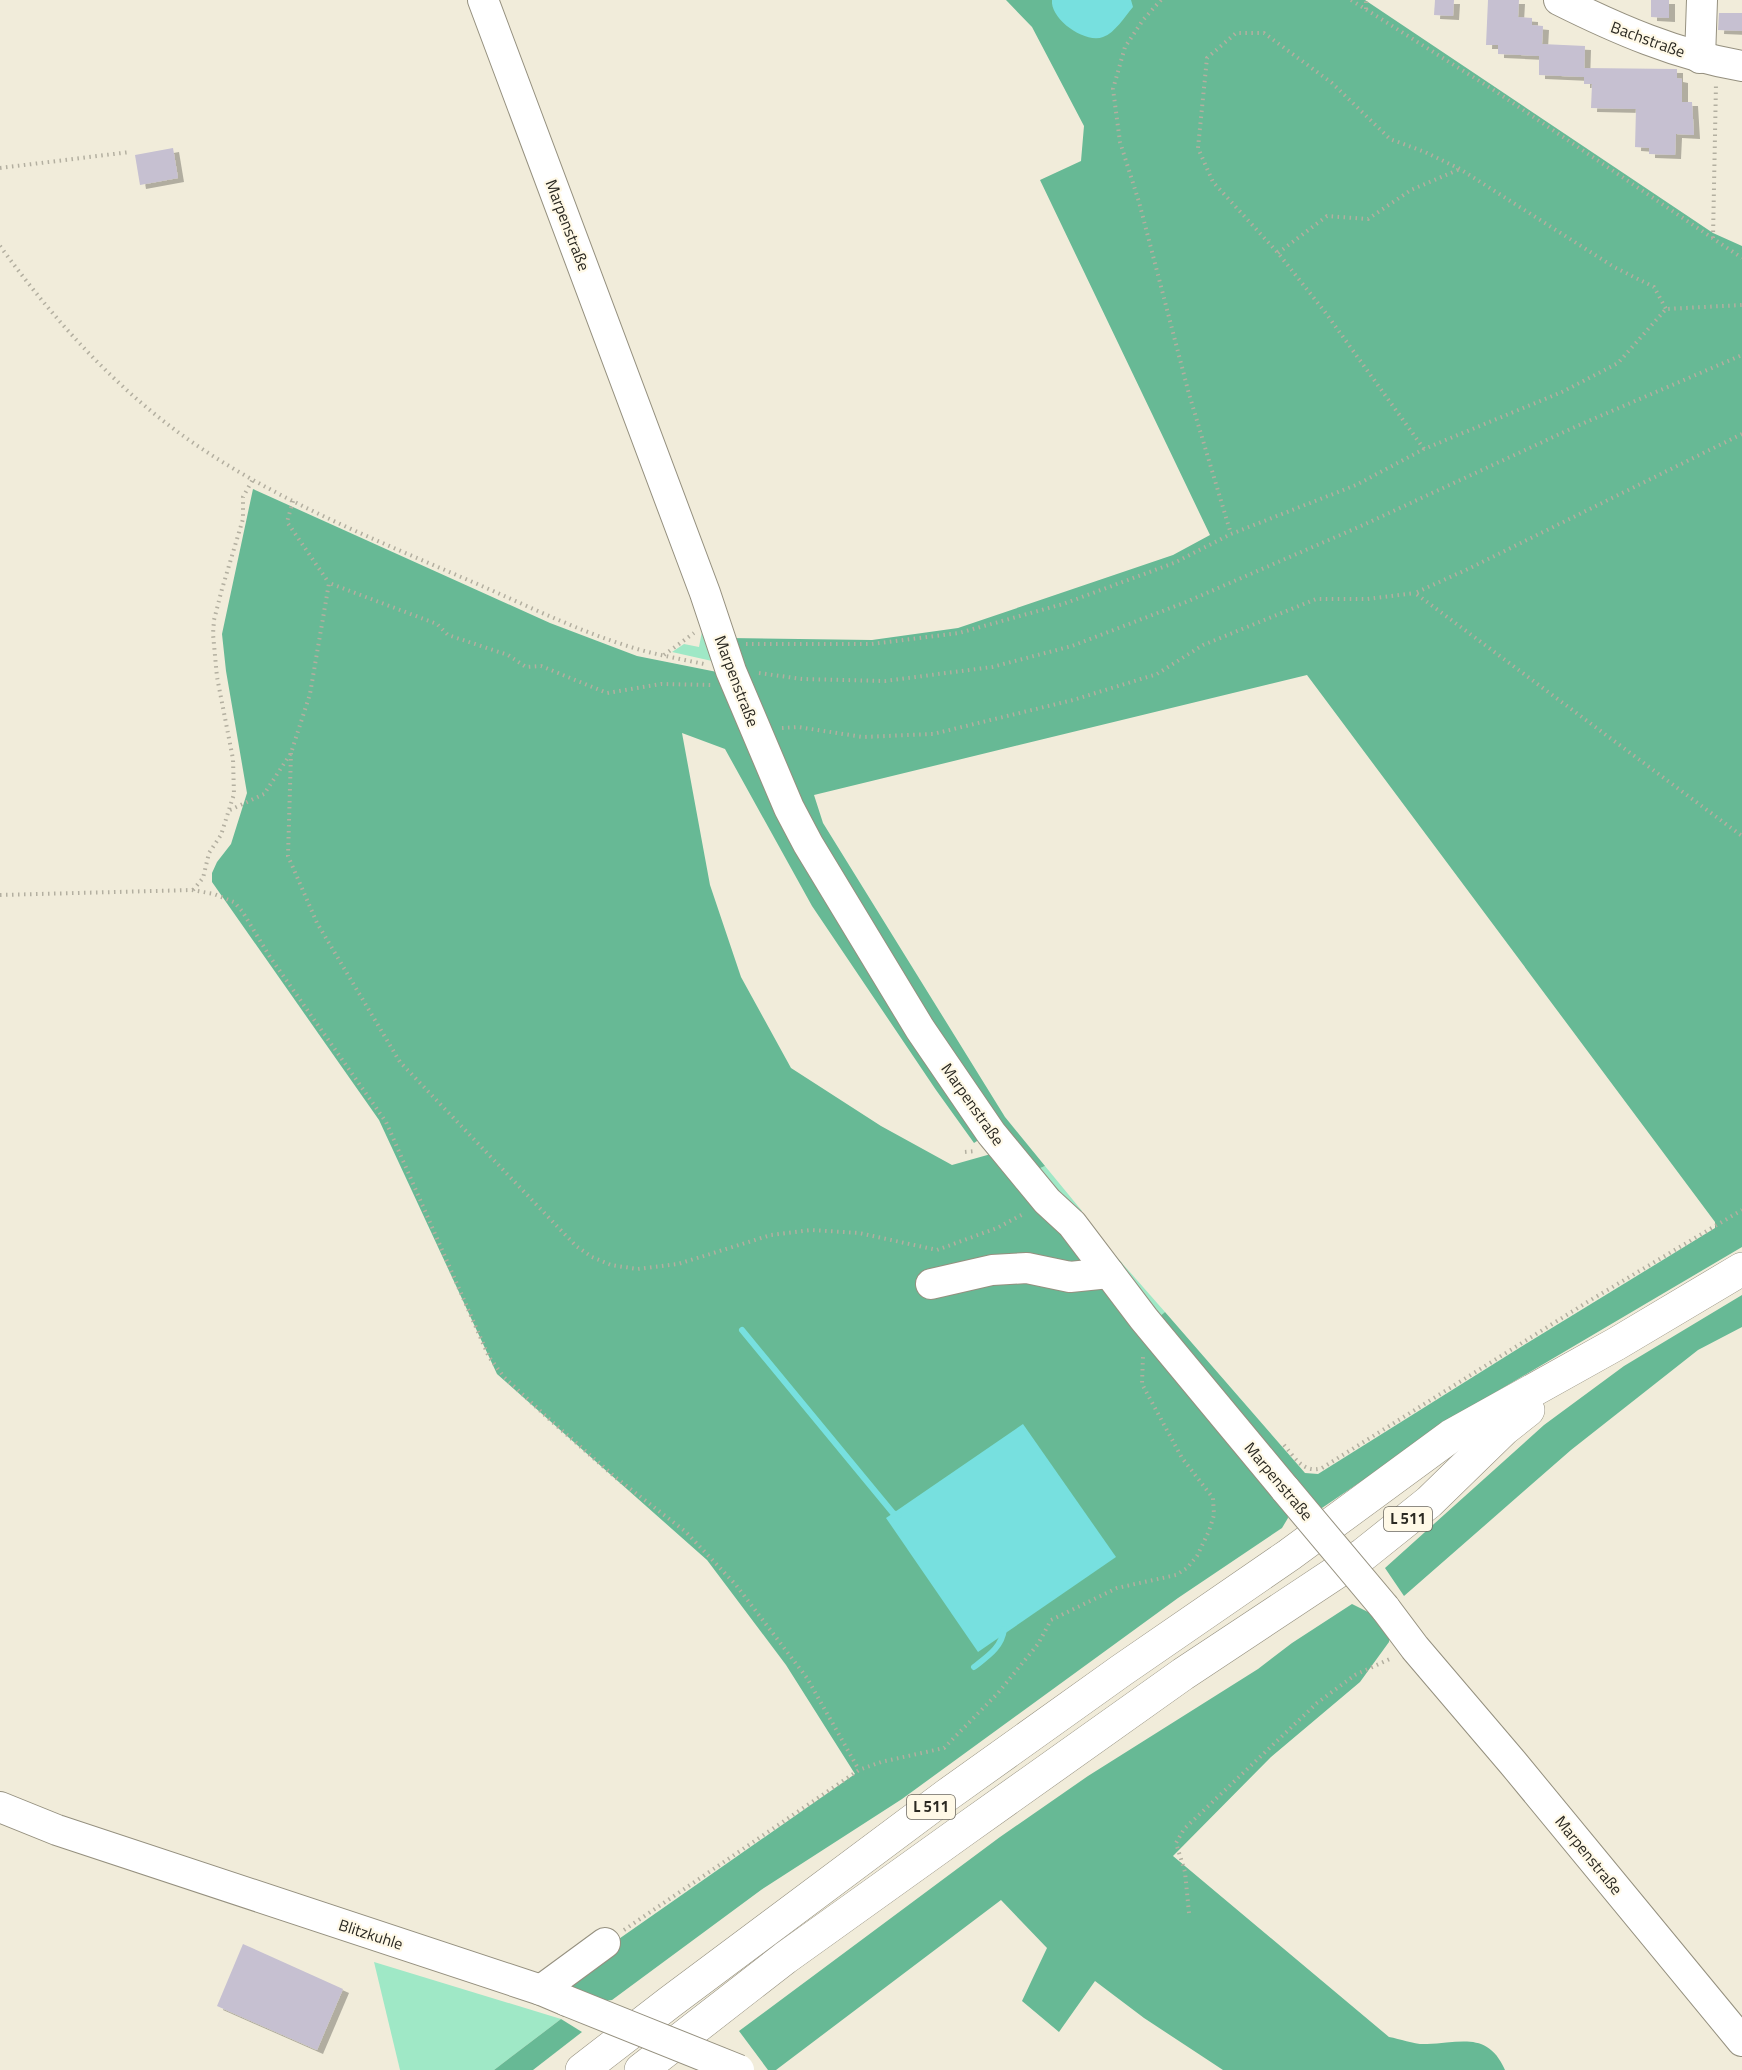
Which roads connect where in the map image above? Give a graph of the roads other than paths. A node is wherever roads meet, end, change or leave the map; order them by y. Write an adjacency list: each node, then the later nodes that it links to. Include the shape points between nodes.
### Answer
1 (483, 0): 6 (street, Marpenstraße, via 705,593 722,657 789,808 920,1029 991,1132 1047,1202 1072,1224)
2 (1559, 0): 4 (street, Bachstraße, via 1609,25)
3 (1702, 0): 4 (street)
4 (1720, 62)
5 (1742, 1269): 8 (highway, L 511)
6 (1108, 1273): 7 (street, via 1070,1277 1027,1268 992,1269); 12 (street, Marpenstraße, bridge)
7 (931, 1284)
8 (1616, 1344): 13 (highway, L 511, via 1451,1436 947,1795); 14 (highway, L 511, via 1504,1429 1429,1502 1364,1554 1183,1674 964,1829 785,1958)
9 (0, 1808): 11 (street, Blitzkuhle)
10 (605, 1943): 11 (street)
11 (554, 1995): 15 (street, Blitzkuhle, bridge)
12 (1742, 2042)
13 (582, 2070)
14 (641, 2070)
15 (739, 2070)

